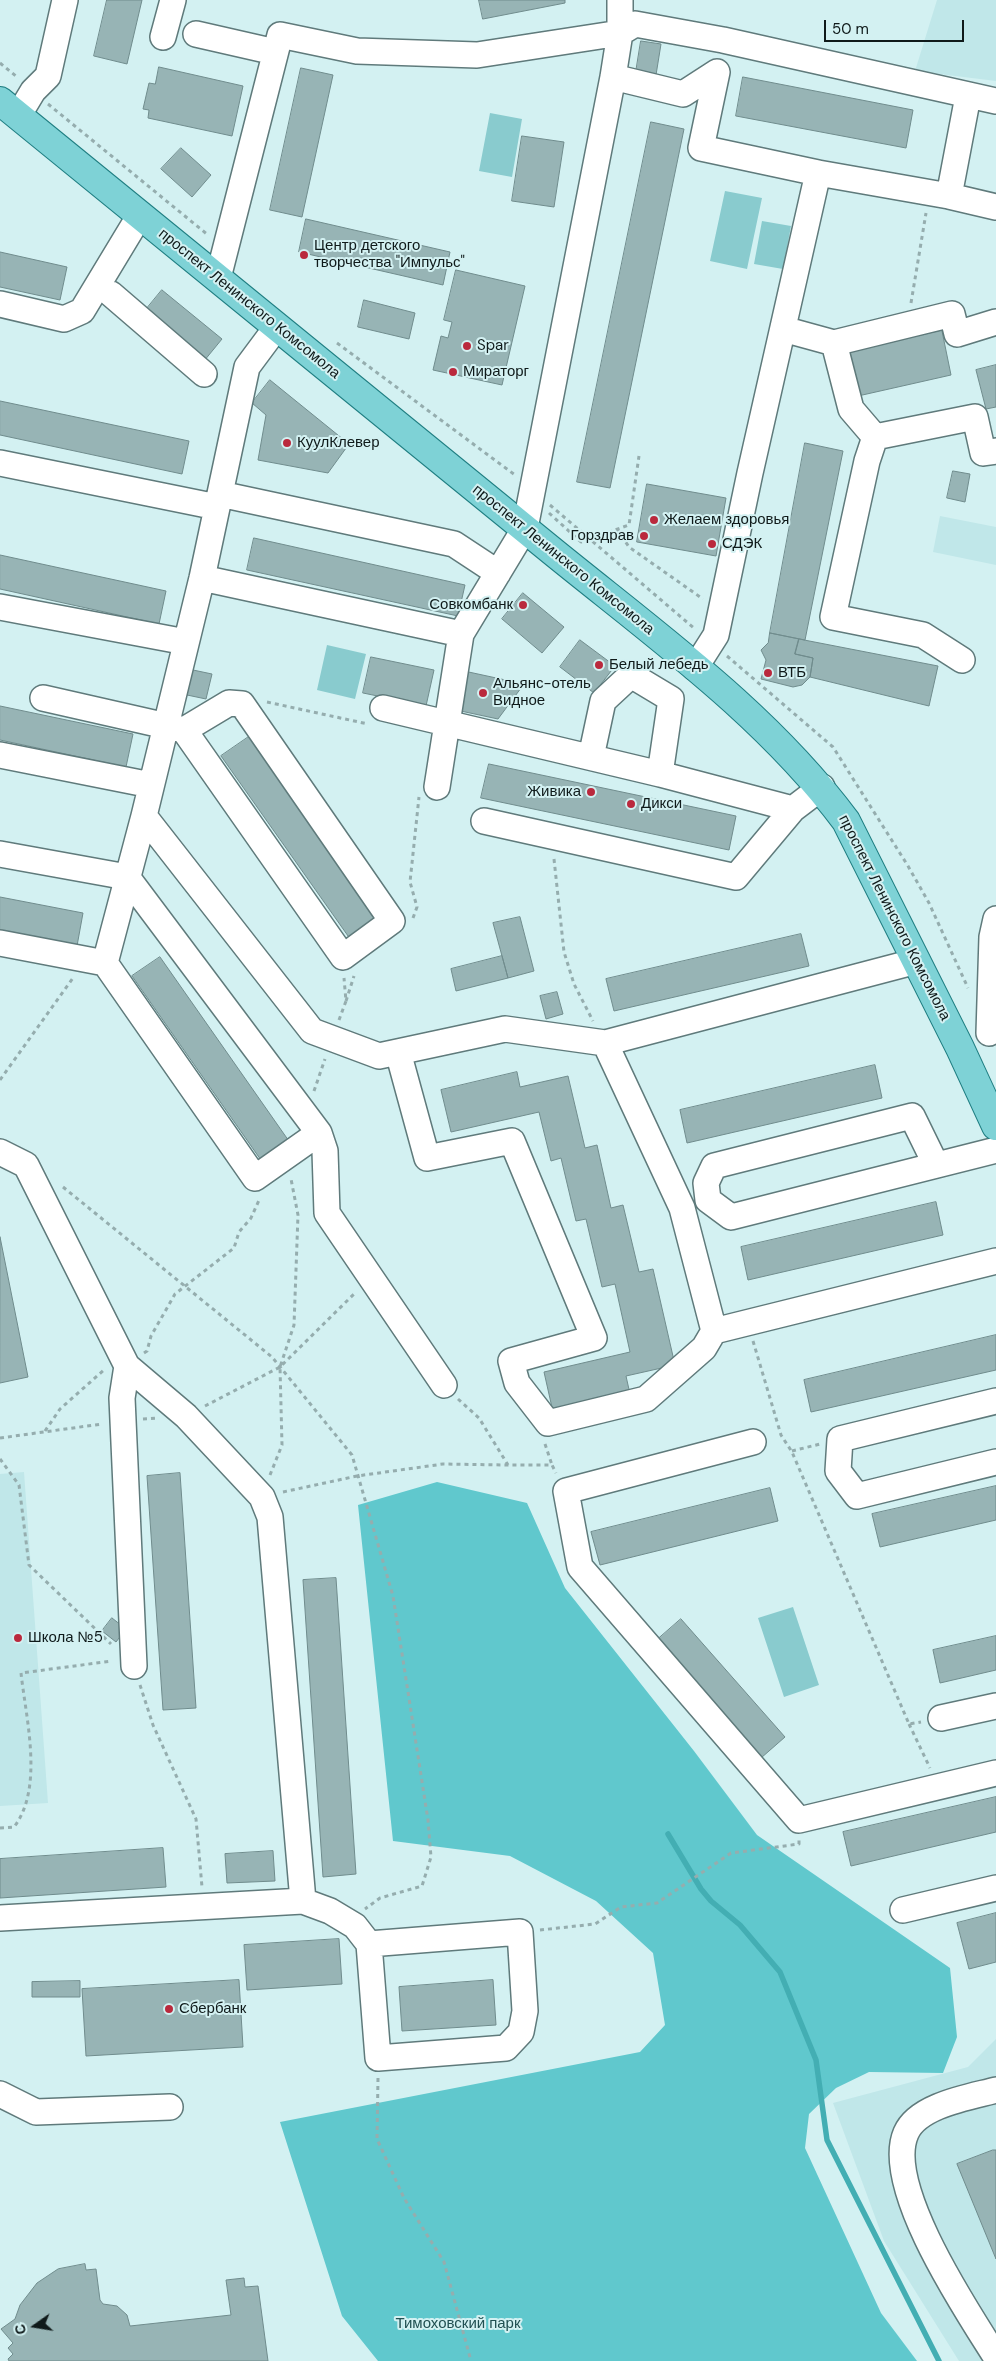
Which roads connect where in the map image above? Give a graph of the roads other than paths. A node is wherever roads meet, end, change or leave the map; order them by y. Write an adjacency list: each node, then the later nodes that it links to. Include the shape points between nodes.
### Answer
1 (65, 0): 13 (street, via 48,76)
2 (173, 0): 6 (street)
3 (620, 0): 4 (street)
4 (620, 33): 7 (street, via 635,24); 8 (street, via 477,55 357,51 280,35); 10 (street)
5 (196, 34): 8 (street)
6 (163, 38)
7 (723, 40): 9 (street); 11 (street)
8 (275, 52): 18 (street)
9 (717, 72): 10 (street, via 683,94); 14 (street, via 701,148)
10 (612, 77): 30 (street)
11 (968, 96): 12 (street); 15 (street)
12 (996, 101)
13 (9, 108): 17 (main road, проспект Ленинского Комсомола)
14 (818, 173): 15 (street); 21 (street)
15 (939, 194): 16 (street)
16 (996, 208)
17 (140, 215): 18 (main road, проспект Ленинского Комсомола); 20 (street, via 82,311 64,319)
18 (218, 278): 23 (main road, проспект Ленинского Комсомола)
19 (111, 294): 25 (street)
20 (0, 304)
21 (780, 318): 24 (street); 37 (street, via 716,635)
22 (996, 322): 24 (street, via 958,334 952,314)
23 (276, 328): 29 (street, via 247,368); 30 (main road, проспект Ленинского Комсомола)
24 (834, 343): 26 (street, via 851,409)
25 (204, 374)
26 (875, 437): 27 (street, via 975,417 983,453); 36 (street, via 833,617 923,635)
27 (996, 451)
28 (0, 463): 29 (street)
29 (219, 501): 31 (street, via 454,544); 32 (street)
30 (524, 528): 31 (street); 37 (main road, проспект Ленинского Комсомола)
31 (498, 573): 34 (street)
32 (202, 578): 34 (street); 35 (street)
33 (0, 607): 35 (street)
34 (461, 634): 40 (street)
35 (186, 642): 41 (street)
36 (962, 660)
37 (695, 668): 46 (main road, проспект Ленинского Комсомола, via 761,724)
38 (44, 698): 41 (street)
39 (377, 716): 40 (street)
40 (445, 723): 43 (street); 47 (street)
41 (175, 728): 41 (street, via 343,957 392,921 242,704 229,703); 45 (street)
42 (0, 755): 45 (street)
43 (591, 757): 44 (street); 44 (street, via 603,701 631,674 670,698)
44 (660, 774): 48 (street)
45 (152, 785): 49 (street)
46 (822, 787): 48 (street); 56 (main road, проспект Ленинского Комсомола, via 846,821)
47 (428, 790)
48 (793, 810): 50 (street, via 736,877)
49 (144, 816): 52 (street); 60 (street, via 312,1031 379,1056)
50 (484, 821)
51 (0, 854): 52 (street)
52 (126, 877): 55 (street); 62 (street)
53 (996, 919): 57 (street, via 992,937)
54 (0, 943): 55 (street)
55 (96, 961): 62 (street, via 255,1178)
56 (917, 961): 58 (street); 59 (main road, проспект Ленинского Комсомола)
57 (992, 1031): 59 (street)
58 (605, 1043): 60 (street, via 505,1030); 67 (street, via 682,1208)
59 (960, 1048): 61 (main road, проспект Ленинского Комсомола)
60 (398, 1052): 67 (street, via 427,1158 512,1141 594,1338 511,1361 518,1383 548,1423 646,1399 704,1348)
61 (996, 1126)
62 (319, 1133): 69 (street, via 325,1151 327,1213)
63 (996, 1150): 65 (street)
64 (0, 1152): 68 (street, via 26,1165)
65 (936, 1165): 65 (street, via 912,1116 714,1166 706,1183 708,1200 731,1217)
66 (996, 1261): 67 (street)
67 (714, 1331)
68 (127, 1366): 73 (street, via 122,1398); 78 (street, via 186,1416 262,1496 270,1517)
69 (444, 1385)
70 (996, 1401): 72 (street, via 840,1439 838,1471 857,1496)
71 (754, 1442): 76 (street, via 566,1491 580,1567 799,1820)
72 (996, 1462)
73 (125, 1663)
74 (996, 1706): 75 (street)
75 (941, 1718)
76 (996, 1773)
77 (996, 1888): 79 (street)
78 (303, 1901): 80 (street); 81 (street, via 330,1911 355,1926)
79 (903, 1910)
80 (0, 1918)
81 (364, 1938): 81 (street, via 520,1932 524,2011 521,2032 506,2048 378,2058)
82 (996, 2090): 85 (street, via 956,2100 922,2115 906,2133 901,2165 908,2195 929,2244)
83 (0, 2094): 84 (street, via 36,2112)
84 (170, 2107)
85 (996, 2356)

